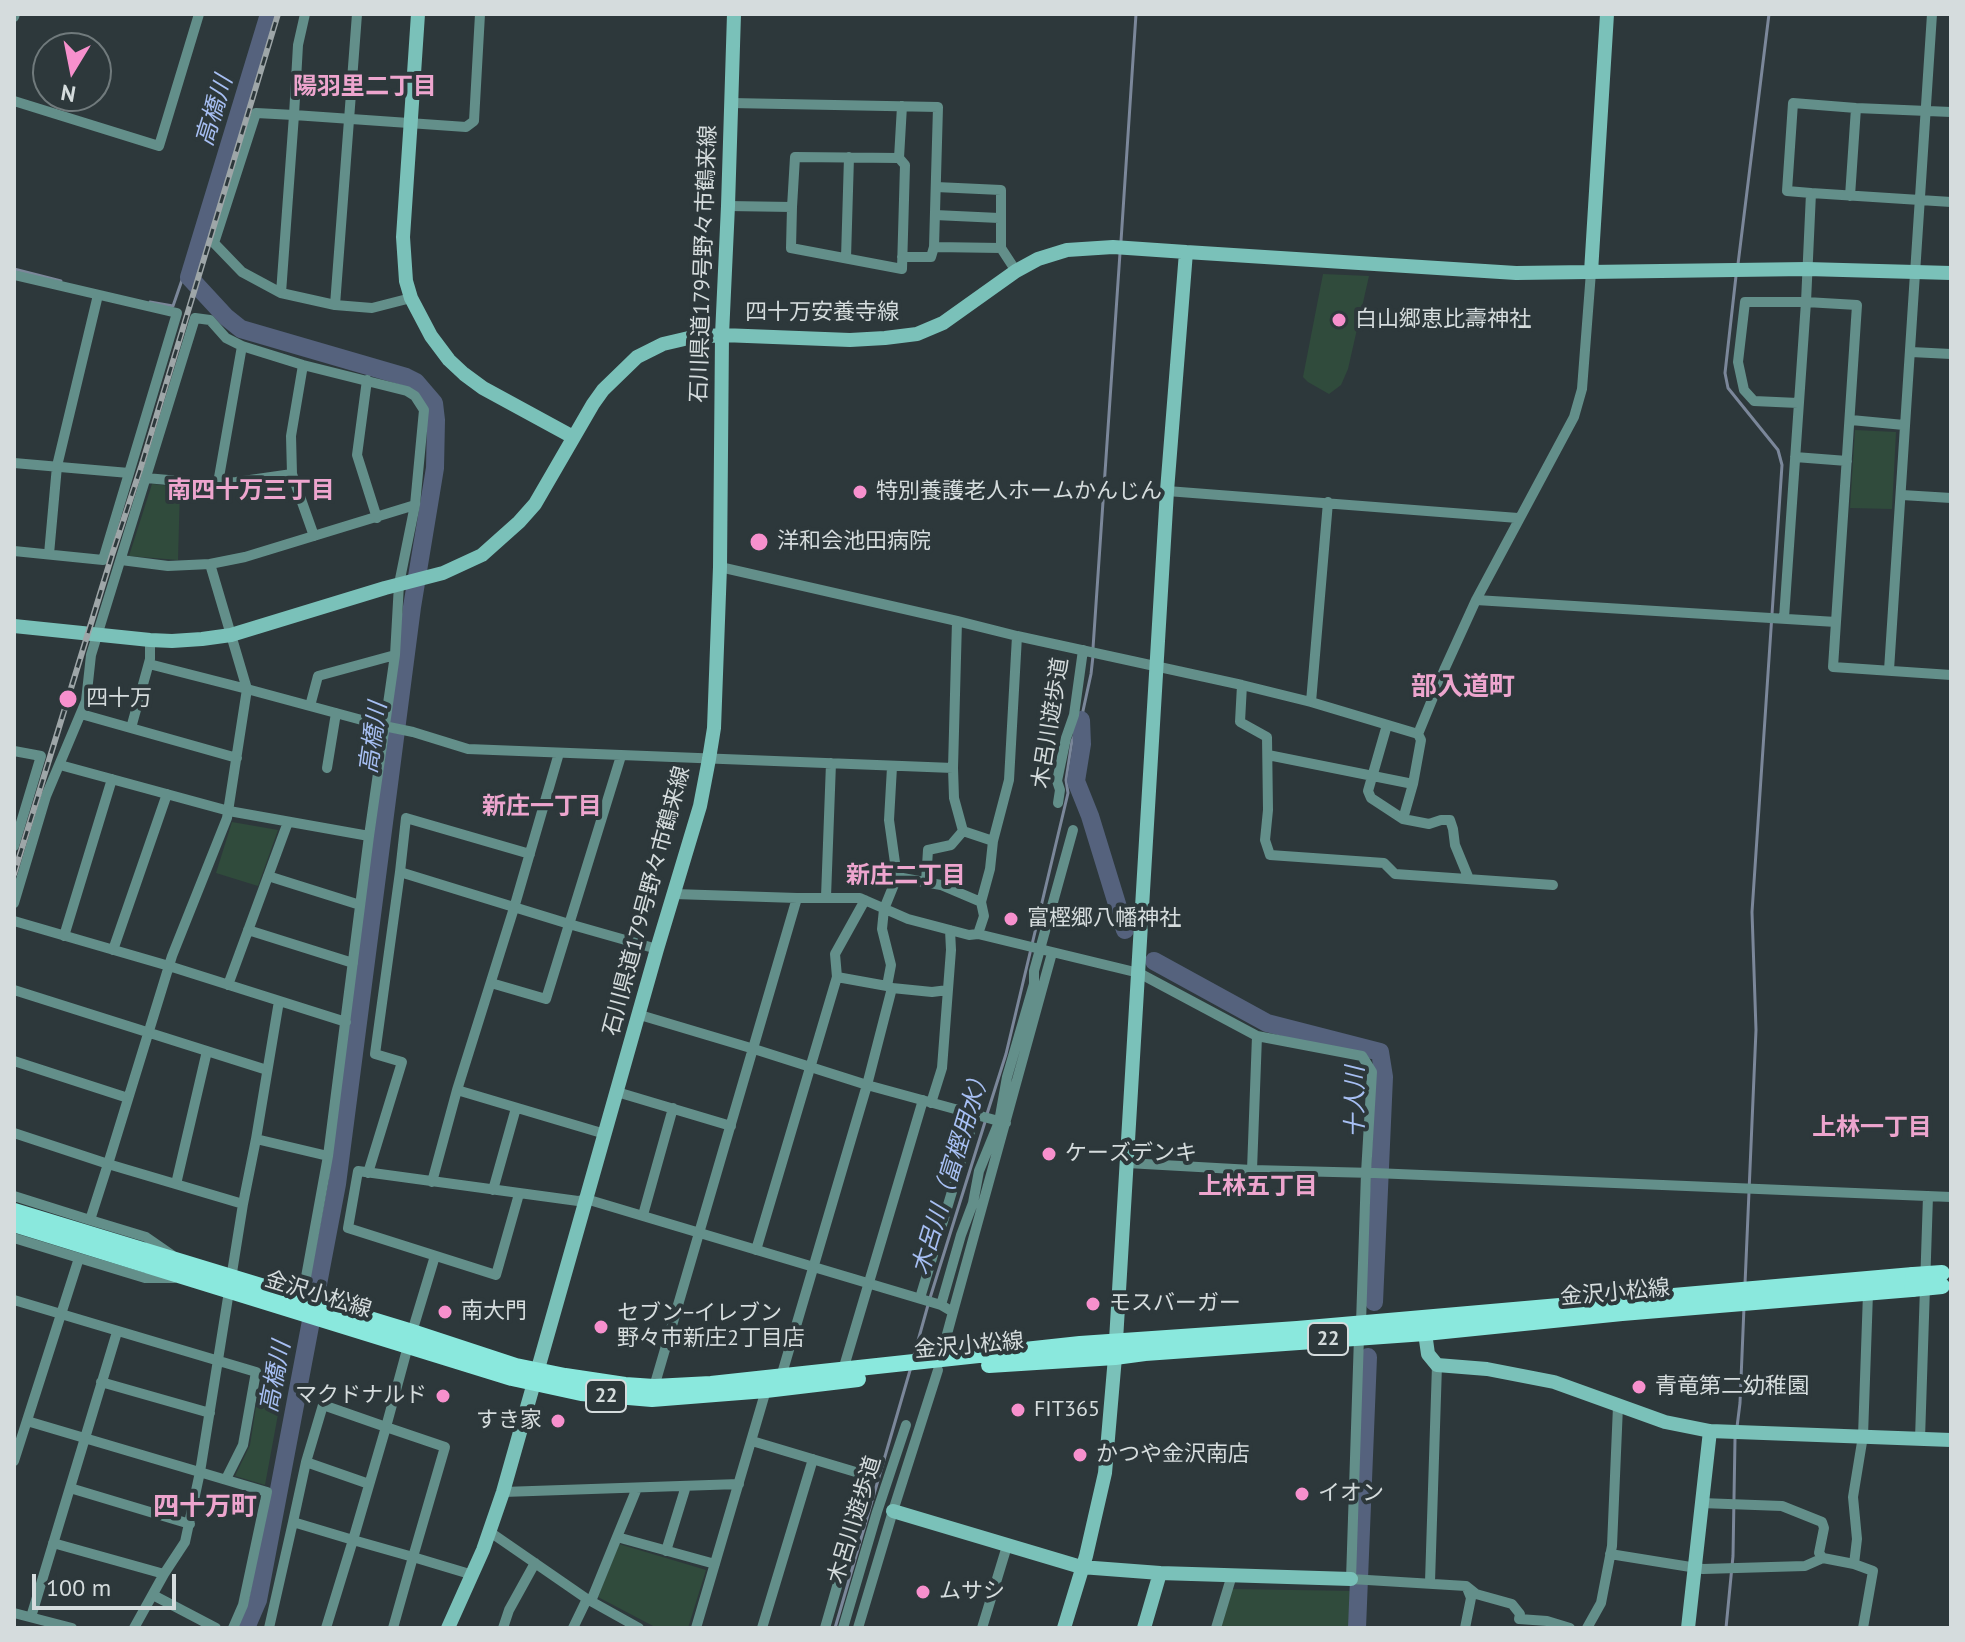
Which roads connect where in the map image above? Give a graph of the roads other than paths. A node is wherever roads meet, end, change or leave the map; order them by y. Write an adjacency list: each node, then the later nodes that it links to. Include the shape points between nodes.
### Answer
1 (199, 14): 9 (street, via 159,146)
2 (305, 14): 15 (street)
3 (357, 14): 16 (street)
4 (418, 14): 17 (street)
5 (480, 14): 17 (street, via 474,121 466,127)
6 (734, 14): 10 (street, 石川県道179号野々市鶴来線)
7 (1607, 14): 37 (street)
8 (1932, 14): 13 (street)
9 (14, 101)
10 (731, 103): 11 (street); 25 (street, 石川県道179号野々市鶴来線)
11 (902, 106): 19 (street); 20 (street, via 938,107)
12 (1856, 108): 13 (street); 21 (street, via 1793,103 1787,191); 22 (street)
13 (1925, 110): 14 (street); 23 (street)
14 (1951, 112)
15 (294, 115): 16 (street); 41 (street); 41 (street, via 256,113 214,243 242,272)
16 (350, 120): 17 (street); 45 (street)
17 (411, 124): 43 (street, via 403,237)
18 (849, 157): 19 (street); 26 (street, via 795,157); 33 (street)
19 (899, 158): 32 (street, via 905,165)
20 (936, 187): 27 (street); 28 (street, via 1001,190)
21 (1811, 193): 22 (street); 34 (street)
22 (1850, 196): 23 (street)
23 (1919, 201): 24 (street); 36 (street)
24 (1951, 202)
25 (728, 206): 26 (street); 46 (street, 石川県道179号野々市鶴来線)
26 (792, 207): 33 (street, via 791,248)
27 (935, 215): 28 (street); 29 (street)
28 (999, 218): 30 (street)
29 (934, 247): 30 (street); 32 (street, via 931,257)
30 (1001, 248): 35 (street)
31 (1186, 252): 35 (street, 四十万安養寺線, via 1067,250); 37 (street, 四十万安養寺線, via 1516,273); 64 (street)
32 (902, 257): 33 (street, via 902,269)
33 (846, 258)
34 (1807, 269): 36 (street, 四十万安養寺線); 37 (street, 四十万安養寺線); 44 (street)
35 (1016, 271): 46 (street, 四十万安養寺線, via 943,323 917,334 850,340)
36 (1915, 271): 38 (street, 四十万安養寺線); 48 (street)
37 (1591, 272): 70 (street, via 1582,389 1574,417)
38 (1951, 273)
39 (16, 276): 40 (street); 42 (street)
40 (14, 290)
41 (281, 293): 45 (street)
42 (98, 295): 59 (street); 60 (street, via 177,313)
43 (411, 298): 45 (street, via 372,308); 55 (street, via 431,336 464,374)
44 (1806, 302): 52 (street); 52 (street, via 1745,302 1738,362 1744,390 1754,401); 53 (street, via 1857,305)
45 (335, 305)
46 (722, 335): 55 (street, 四十万安養寺線, via 663,344 637,357 603,390); 76 (street, 石川県道179号野々市鶴来線)
47 (242, 346): 50 (street); 62 (street, via 210,320 195,318); 63 (street)
48 (1911, 352): 49 (street); 54 (street)
49 (1951, 354)
50 (303, 365): 51 (street); 61 (street, via 291,436)
51 (367, 380): 68 (street, via 407,391 424,410); 69 (street, via 357,455)
52 (1798, 403): 56 (street)
53 (1851, 420): 54 (street); 57 (street)
54 (1904, 425): 65 (street)
55 (573, 437): 77 (street, 四十万安養寺線, via 535,504 482,555)
56 (1795, 457): 57 (street); 79 (street)
57 (1847, 461): 81 (street)
58 (14, 463): 59 (street)
59 (57, 466): 60 (street); 73 (street)
60 (129, 473): 73 (street, via 103,560)
61 (292, 474): 63 (street); 71 (street)
62 (146, 478): 63 (street); 74 (street)
63 (218, 483)
64 (1167, 491): 67 (street); 90 (street)
65 (1902, 495): 66 (street); 91 (street)
66 (1951, 498)
67 (1328, 502): 70 (street); 95 (street)
68 (415, 505): 69 (street); 77 (street)
69 (377, 518): 71 (street)
70 (1518, 518): 78 (street)
71 (314, 536): 75 (street)
72 (14, 551): 73 (street)
73 (49, 554)
74 (121, 560): 75 (street); 83 (street)
75 (210, 564): 84 (street)
76 (720, 567): 80 (street); 108 (street, 石川県道179号野々市鶴来線)
77 (405, 583): 84 (street, 四十万安養寺線); 88 (street)
78 (1476, 600): 79 (street); 102 (street)
79 (1782, 618): 81 (street)
80 (957, 621): 85 (street); 113 (street)
81 (1836, 622): 91 (street, via 1833,667)
82 (14, 626): 83 (street, 四十万安養寺線)
83 (98, 635): 86 (street, 四十万安養寺線); 98 (street)
84 (231, 635): 86 (street, 四十万安養寺線); 94 (street)
85 (1017, 636): 87 (street); 125 (street, via 1009,780)
86 (150, 640): 89 (street)
87 (1091, 652): 90 (street); 118 (street, 木呂川遊歩道, via 1066,738)
88 (395, 655): 96 (street, via 318,676); 100 (street)
89 (149, 664): 94 (street); 101 (street)
90 (1157, 666): 93 (street); 154 (street)
91 (1889, 670): 92 (street)
92 (1951, 675)
93 (1242, 685): 95 (street); 105 (street, via 1240,722 1267,737)
94 (247, 689): 96 (street); 107 (street)
95 (1311, 702): 99 (street)
96 (310, 706): 97 (street)
97 (336, 713): 100 (street); 112 (street)
98 (81, 714): 101 (street); 110 (street)
99 (1387, 725): 102 (street); 114 (street)
100 (386, 727): 104 (street, via 468,749); 124 (street)
101 (131, 728): 107 (street)
102 (1418, 734): 116 (street)
103 (14, 751): 126 (street, via 41,756)
104 (559, 753): 106 (street); 127 (street)
105 (1268, 755): 114 (street); 131 (street, via 1265,840 1270,855 1384,863 1395,874)
106 (621, 756): 108 (street); 144 (street)
107 (237, 758): 119 (street)
108 (709, 759): 109 (street); 134 (street, 石川県道179号野々市鶴来線)
109 (831, 763): 111 (street); 135 (street)
110 (60, 765): 115 (street); 139 (street)
111 (892, 767): 113 (street); 130 (street, via 889,820)
112 (327, 768)
113 (953, 768): 123 (street)
114 (1372, 775): 116 (street); 120 (street, via 1371,798)
115 (112, 779): 117 (street); 148 (street)
116 (1413, 784): 120 (street)
117 (167, 794): 119 (street); 150 (street)
118 (1058, 803)
119 (229, 811): 121 (street); 153 (street)
120 (1403, 819): 131 (street, via 1429,824 1450,820)
121 (288, 822): 124 (street); 129 (street)
122 (1073, 830): 151 (street)
123 (963, 831): 125 (street); 132 (street, via 951,845 928,850)
124 (369, 836): 140 (street)
125 (993, 841): 138 (street)
126 (14, 846)
127 (530, 854): 128 (street, via 406,818); 141 (street)
128 (400, 872): 141 (street); 187 (street, via 375,1054 402,1062)
129 (268, 876): 140 (street); 145 (street)
130 (897, 877): 132 (street); 142 (street)
131 (1469, 879): 133 (street)
132 (926, 882): 138 (street)
133 (1553, 885)
134 (674, 894): 136 (street); 149 (street, 石川県道179号野々市鶴来線)
135 (826, 897): 136 (street); 137 (street)
136 (797, 898): 166 (street)
137 (865, 900): 142 (street); 155 (street, via 835,954)
138 (981, 902): 147 (street, via 984,916)
139 (14, 903)
140 (360, 905): 152 (street)
141 (514, 908): 144 (street); 156 (street)
142 (884, 909): 146 (street); 158 (street)
143 (14, 921): 148 (street)
144 (569, 924): 149 (street); 156 (street, via 546,999)
145 (248, 930): 152 (street); 157 (street)
146 (950, 930): 147 (street); 160 (street)
147 (978, 934): 151 (street)
148 (64, 936): 150 (street)
149 (657, 949): 162 (street, 石川県道179号野々市鶴来線)
150 (113, 950): 153 (street)
151 (1043, 950): 154 (street); 178 (street)
152 (353, 963): 163 (street)
153 (169, 966): 157 (street); 164 (street)
154 (1139, 973): 165 (street); 184 (street)
155 (837, 977): 158 (street); 169 (street)
156 (491, 983): 172 (street)
157 (228, 985): 161 (street)
158 (890, 987): 160 (street); 171 (street)
159 (14, 990): 164 (street)
160 (948, 990): 175 (street, via 942,1068)
161 (279, 1001): 163 (street); 170 (street)
162 (640, 1015): 166 (street); 173 (street, 石川県道179号野々市鶴来線)
163 (346, 1022): 183 (street)
164 (148, 1032): 167 (street); 174 (street)
165 (1257, 1036): 186 (street); 188 (street, via 1362,1056 1372,1072)
166 (754, 1049): 169 (street); 179 (street)
167 (207, 1051): 170 (street); 190 (street)
168 (14, 1061): 174 (street)
169 (810, 1067): 171 (street); 204 (street)
170 (267, 1070): 182 (street)
171 (867, 1085): 175 (street); 207 (street)
172 (457, 1090): 176 (street); 189 (street)
173 (617, 1092): 177 (street); 181 (street, 石川県道179号野々市鶴来線)
174 (128, 1098): 185 (street)
175 (927, 1102): 178 (street); 211 (street)
176 (516, 1108): 181 (street); 191 (street)
177 (673, 1108): 179 (street); 199 (street)
178 (991, 1119): 216 (street); 216 (street, via 973,1203); 218 (street)
179 (731, 1126): 202 (street)
180 (14, 1133): 185 (street)
181 (605, 1134): 196 (street, 石川県道179号野々市鶴来線)
182 (256, 1139): 183 (street); 197 (street)
183 (328, 1156): 217 (street)
184 (1127, 1163): 186 (street); 224 (street)
185 (108, 1164): 190 (street); 200 (street)
186 (1252, 1170): 188 (street)
187 (368, 1173): 189 (street); 205 (street, via 358,1171 348,1228)
188 (1375, 1173): 194 (street); 220 (street)
189 (432, 1182): 191 (street)
190 (176, 1184): 197 (street)
191 (493, 1190): 192 (street)
192 (519, 1194): 196 (street); 205 (street, via 496,1275)
193 (14, 1196): 200 (street)
194 (1928, 1196): 195 (street); 243 (street)
195 (1951, 1197)
196 (586, 1199): 199 (street); 231 (street, 石川県道179号野々市鶴来線)
197 (243, 1204): 212 (street)
198 (14, 1211): 208 (main road, 金沢小松線 / 22)
199 (643, 1215): 202 (street)
200 (90, 1220): 208 (street, via 146,1237)
201 (14, 1224): 208 (main road, 金沢小松線 / 22)
202 (698, 1232): 204 (street); 233 (street)
203 (14, 1238): 206 (street)
204 (756, 1250): 207 (street)
205 (435, 1256): 223 (street)
206 (79, 1258): 208 (street, via 145,1278); 219 (street)
207 (813, 1268): 211 (street); 230 (street)
208 (184, 1271): 212 (main road, 金沢小松線 / 22)
209 (1946, 1279): 210 (main road, 金沢小松線 / 22, bridge)
210 (1913, 1282): 213 (main road, 金沢小松線 / 22); 214 (main road, 金沢小松線 / 22)
211 (868, 1283): 216 (street); 229 (street)
212 (230, 1285): 217 (main road, 金沢小松線 / 22); 225 (street)
213 (1868, 1293): 214 (main road, 金沢小松線 / 22); 241 (street)
214 (1746, 1297): 220 (main road, 金沢小松線 / 22); 222 (main road, 金沢小松線 / 22)
215 (14, 1300): 219 (street)
216 (931, 1302): 218 (street)
217 (302, 1304): 223 (main road, 金沢小松線 / 22)
218 (953, 1312): 226 (street)
219 (61, 1315): 221 (street); 237 (street)
220 (1360, 1330): 222 (main road, 金沢小松線 / 22); 224 (main road, 金沢小松線 / 22); 279 (street)
221 (117, 1332): 225 (street); 232 (street)
222 (1425, 1333): 227 (street, via 1428,1354)
223 (410, 1339): 231 (main road, 金沢小松線 / 22); 239 (street)
224 (1115, 1350): 226 (main road, 金沢小松線 / 22); 273 (street, via 1105,1473)
225 (217, 1362): 236 (street); 250 (street, via 256,1372 243,1445)
226 (939, 1365): 228 (main road, 金沢小松線 / 22); 258 (street)
227 (1437, 1365): 235 (street, via 1554,1382); 280 (street)
228 (911, 1368): 229 (main road, 金沢小松線 / 22); 234 (main road, 金沢小松線 / 22)
229 (843, 1370): 230 (main road, 金沢小松線 / 22)
230 (781, 1377): 233 (main road, 金沢小松線 / 22)
231 (535, 1378): 233 (main road, 金沢小松線 / 22); 234 (main road, 金沢小松線 / 22, via 581,1393 652,1399); 256 (street, 石川県道179号野々市鶴来線)
232 (101, 1382): 236 (street); 242 (street)
233 (654, 1387)
234 (766, 1390): 245 (street)
235 (1618, 1406): 240 (street); 267 (street)
236 (210, 1413): 249 (street)
237 (27, 1421): 242 (street); 247 (street)
238 (906, 1425): 300 (street, 木呂川遊歩道)
239 (386, 1427): 248 (street, via 323,1405); 251 (street); 268 (street, via 445,1447)
240 (1710, 1431): 241 (street); 257 (street)
241 (1863, 1436): 243 (street); 272 (street, via 1853,1497)
242 (85, 1438): 249 (street); 254 (street)
243 (1920, 1439): 244 (street)
244 (1951, 1440)
245 (752, 1441): 246 (street); 252 (street)
246 (813, 1459): 298 (street); 299 (street, via 869,1476)
247 (14, 1461)
248 (306, 1462): 251 (street); 259 (street)
249 (200, 1472): 250 (street); 260 (street)
250 (226, 1479): 289 (street, via 267,1492 243,1605)
251 (369, 1484): 263 (street)
252 (739, 1484): 253 (street); 271 (street)
253 (686, 1486): 255 (street); 266 (street)
254 (70, 1488): 260 (street); 264 (street)
255 (637, 1488): 256 (street); 262 (street)
256 (503, 1492): 261 (street, 石川県道179号野々市鶴来線)
257 (1701, 1503): 269 (street, via 1782,1506 1822,1522); 274 (street)
258 (893, 1511): 265 (street); 301 (street)
259 (293, 1522): 263 (street); 290 (street)
260 (190, 1524): 276 (street)
261 (490, 1532): 270 (street); 277 (street, 石川県道179号野々市鶴来線)
262 (617, 1537): 266 (street); 283 (street)
263 (353, 1540): 268 (street); 291 (street)
264 (53, 1543): 276 (street); 285 (street)
265 (1007, 1546): 273 (street); 302 (street)
266 (666, 1551): 271 (street)
267 (1610, 1554): 274 (street); 308 (street, via 1601,1603)
268 (413, 1557): 277 (street); 292 (street)
269 (1823, 1558): 272 (street); 274 (street, via 1805,1566)
270 (535, 1563): 283 (street); 294 (street)
271 (715, 1564): 297 (street)
272 (1854, 1564): 310 (street, via 1873,1571)
273 (1081, 1567): 275 (street); 303 (street)
274 (1695, 1568): 309 (street)
275 (1160, 1573): 278 (street); 304 (street)
276 (164, 1574): 282 (street)
277 (473, 1575): 293 (street, 石川県道179号野々市鶴来線)
278 (1232, 1575): 279 (street); 305 (street)
279 (1358, 1580): 280 (street)
280 (1430, 1582): 281 (street)
281 (1466, 1586): 306 (street, via 1471,1598); 307 (street, via 1512,1604 1519,1619)
282 (153, 1595): 287 (street); 288 (street)
283 (589, 1600): 295 (street); 296 (street)
284 (14, 1613): 285 (street)
285 (31, 1617): 286 (street)
286 (72, 1628)
287 (134, 1628)
288 (216, 1628)
289 (233, 1628)
290 (269, 1628)
291 (326, 1628)
292 (393, 1628)
293 (448, 1628)
294 (503, 1628)
295 (573, 1628)
296 (639, 1628)
297 (696, 1628)
298 (762, 1628)
299 (825, 1628)
300 (843, 1628)
301 (858, 1628)
302 (982, 1628)
303 (1064, 1628)
304 (1144, 1628)
305 (1216, 1628)
306 (1465, 1628)
307 (1570, 1628)
308 (1587, 1628)
309 (1688, 1628)
310 (1863, 1628)

